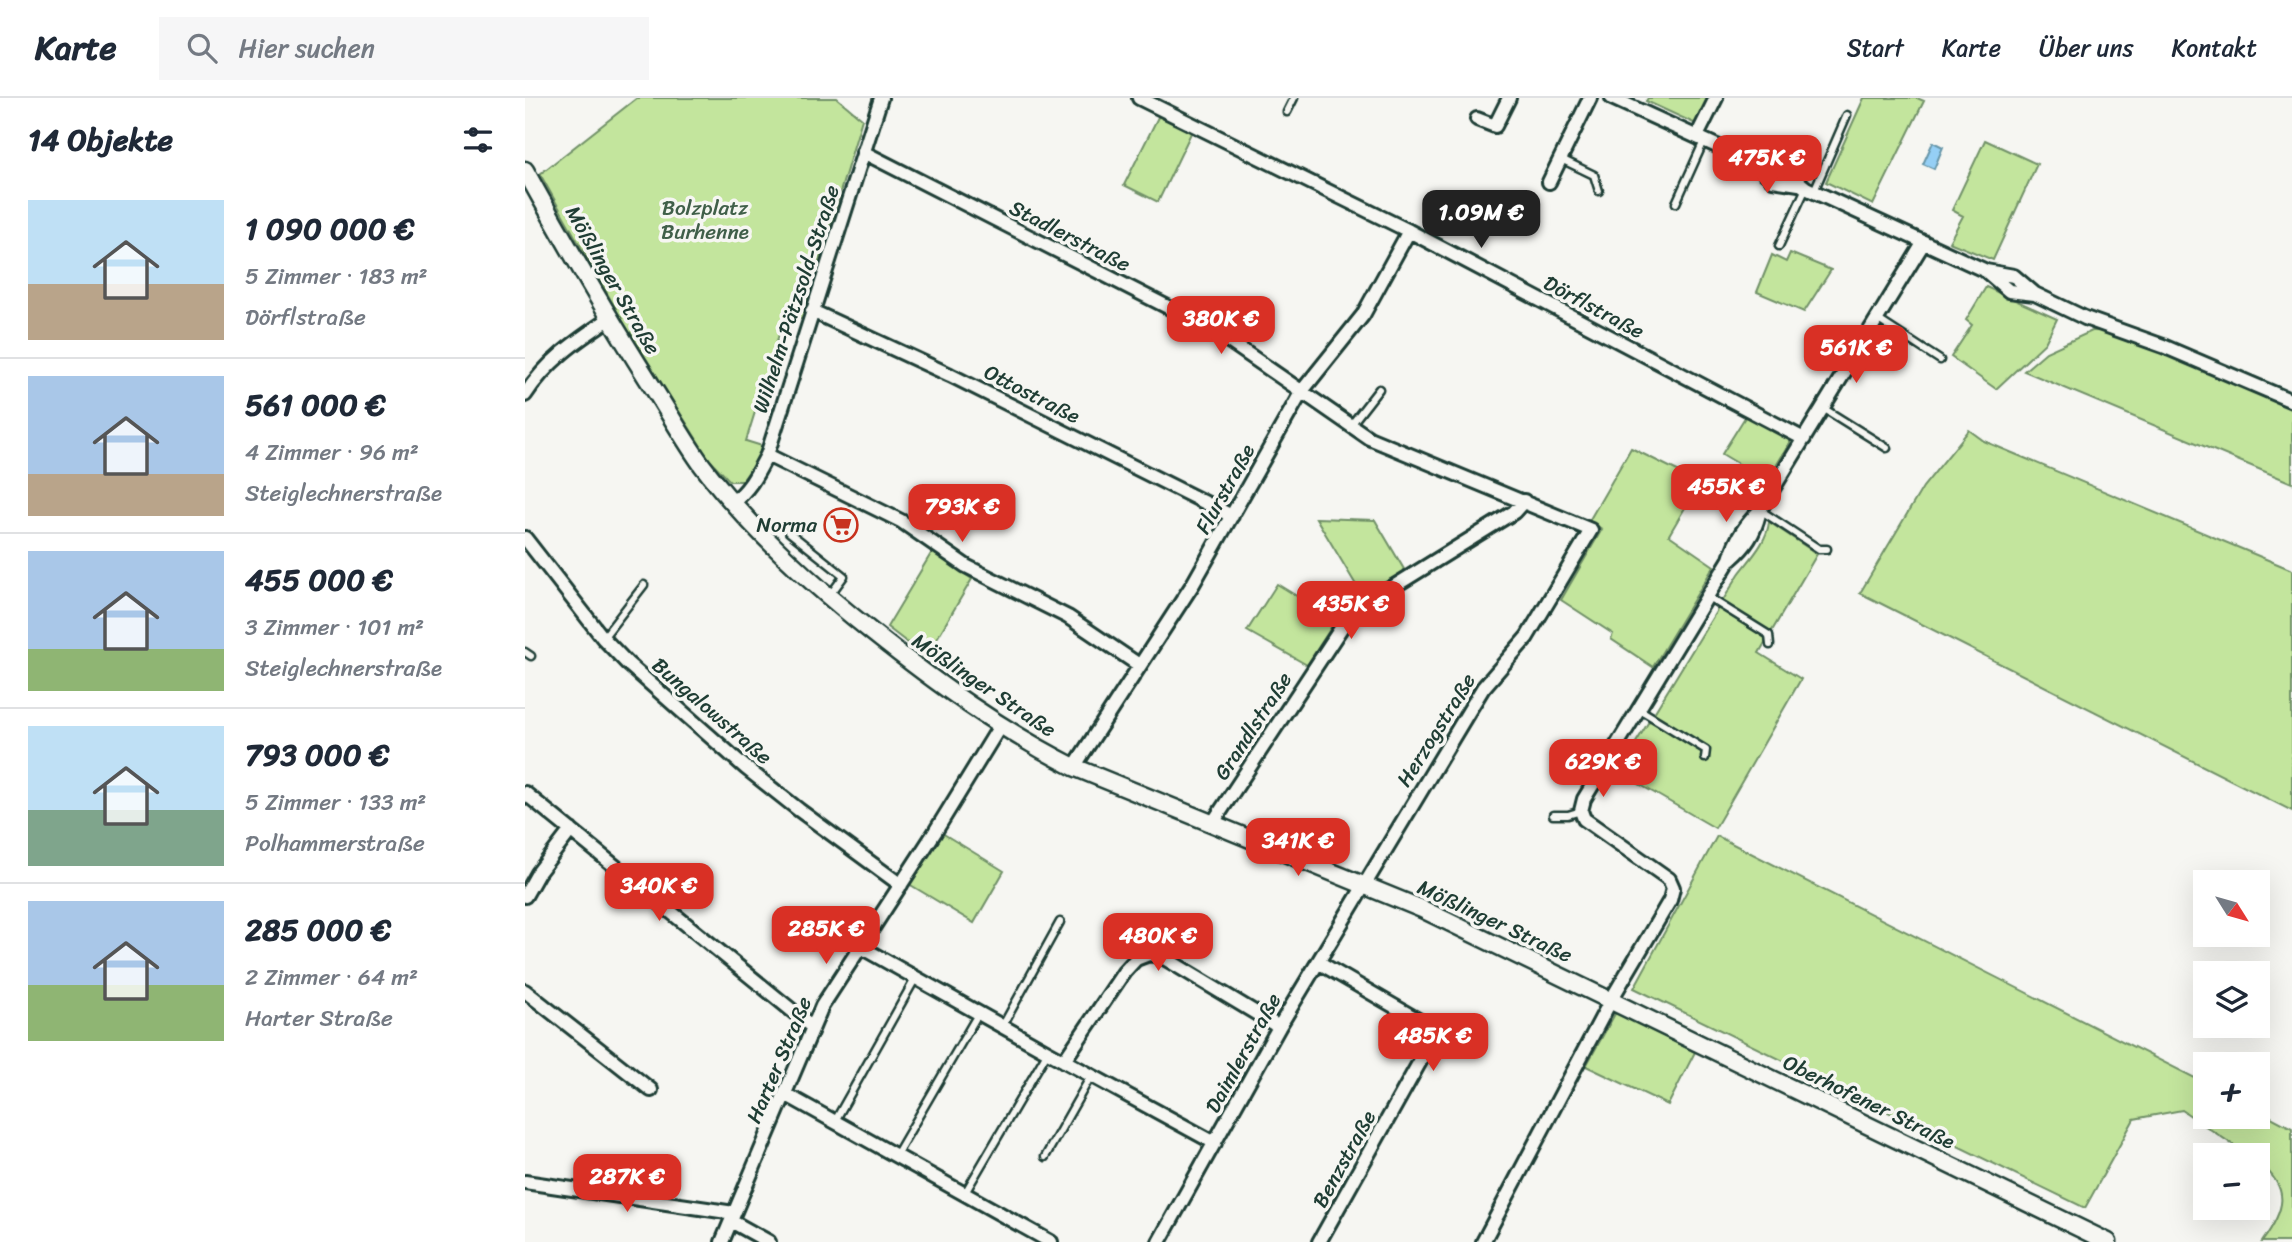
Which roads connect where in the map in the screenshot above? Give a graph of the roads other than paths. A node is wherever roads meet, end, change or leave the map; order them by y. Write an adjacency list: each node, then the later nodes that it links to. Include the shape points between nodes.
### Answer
1 (881, 98): 12 (street, Wilhelm-Pätzsold-Straße)
2 (1139, 98): 19 (street, Dörflstraße)
3 (1294, 98): 8 (lane)
4 (1509, 98): 10 (street, via 1495,126)
5 (1590, 98): 13 (street)
6 (1612, 98): 11 (street)
7 (1716, 98): 11 (street)
8 (1287, 113)
9 (1847, 115): 16 (lane)
10 (1477, 119)
11 (1701, 138): 16 (street, via 1754,163 1780,167); 18 (lane)
12 (863, 152): 22 (street, Wilhelm-Pätzsold-Straße); 27 (street, Stadlerstraße, via 1213,330)
13 (1560, 159): 15 (street); 17 (lane, via 1594,175)
14 (526, 175): 23 (street, Mößlinger Straße)
15 (1549, 182)
16 (1807, 188): 20 (street); 21 (lane)
17 (1599, 191)
18 (1676, 203)
19 (1409, 231): 27 (street, Flurstraße, via 1363,315); 32 (street, Dörflstraße)
20 (1924, 242): 24 (street); 29 (street, via 1986,271 2009,291 2035,294)
21 (1779, 246)
22 (812, 311): 34 (street, Wilhelm-Pätzsold-Straße); 38 (street, Ottostraße)
23 (609, 319): 28 (street, via 560,354); 36 (street, Mößlinger Straße, via 701,464)
24 (1877, 319): 25 (lane); 30 (street)
25 (1940, 360)
26 (1379, 389): 31 (lane)
27 (1302, 391): 31 (street, Stadlerstraße); 38 (street, Flurstraße)
28 (525, 395)
29 (2292, 401)
30 (1823, 408): 32 (street); 33 (lane)
31 (1351, 425): 35 (street, Stadlerstraße, via 1369,438)
32 (1804, 439): 37 (street)
33 (1887, 448)
34 (767, 454): 36 (street, Wilhelm-Pätzsold-Straße, via 753,482); 48 (street, via 901,521 966,566 1067,617)
35 (1524, 501): 39 (street, Stadlerstraße); 56 (street, Grandlstraße, via 1514,512 1351,613)
36 (732, 503): 44 (street, Mößlinger Straße)
37 (1760, 510): 42 (lane); 45 (street, via 1754,533 1730,559)
38 (1232, 516): 48 (street, Flurstraße)
39 (1591, 530): 59 (street, Herzogstraße, via 1527,638 1483,688)
40 (789, 532): 44 (lane, via 844,576)
41 (525, 538): 46 (street, Bungalowstraße)
42 (1827, 550)
43 (643, 585): 46 (lane)
44 (828, 596): 50 (street, Mößlinger Straße, via 908,661)
45 (1708, 597): 47 (lane, via 1769,635); 49 (street)
46 (603, 638): 58 (street, Bungalowstraße, via 746,768)
47 (1770, 645)
48 (1139, 665): 52 (street, Flurstraße)
49 (1639, 709): 51 (lane, via 1706,750); 54 (street)
50 (1000, 726): 52 (street, Mößlinger Straße); 58 (street, Harter Straße)
51 (1705, 758)
52 (1074, 767): 56 (street, Mößlinger Straße)
53 (525, 793): 57 (street)
54 (1581, 811): 55 (lane); 66 (street, via 1584,819 1669,879 1673,888)
55 (1553, 815)
56 (1212, 824): 59 (street, Mößlinger Straße)
57 (571, 830): 60 (street); 68 (street)
58 (901, 885): 62 (street, Harter Straße)
59 (1366, 885): 63 (street, Daimlerstraße); 66 (street, Mößlinger Straße)
60 (525, 896)
61 (1060, 922): 69 (lane)
62 (859, 946): 64 (street); 68 (street, Harter Straße)
63 (1318, 962): 70 (street, Daimlerstraße); 87 (street, Benzstraße, via 1437,1031)
64 (915, 979): 67 (street); 76 (lane)
65 (525, 992): 74 (street)
66 (1611, 1000): 88 (street); 89 (street, Oberhofener Straße)
67 (978, 1014): 69 (street); 78 (lane)
68 (811, 1026): 75 (street, Harter Straße)
69 (1002, 1027): 71 (street)
70 (1279, 1027): 72 (street, via 1161,956 1149,954 1136,959 1124,972); 77 (street, Daimlerstraße)
71 (1048, 1052): 72 (street); 81 (lane)
72 (1064, 1061): 73 (street)
73 (1091, 1076): 77 (street); 79 (lane)
74 (651, 1090)
75 (785, 1094): 76 (street); 82 (street, Harter Straße)
76 (835, 1121): 78 (street)
77 (1215, 1143): 86 (street, Daimlerstraße)
78 (896, 1155): 81 (street)
79 (1045, 1157)
80 (525, 1182): 82 (street)
81 (965, 1193): 85 (street)
82 (733, 1217): 83 (street, Harter Straße); 84 (street)
83 (722, 1242)
84 (769, 1242)
85 (1051, 1242)
86 (1159, 1242)
87 (1319, 1242)
88 (1483, 1242)
89 (2108, 1242)

